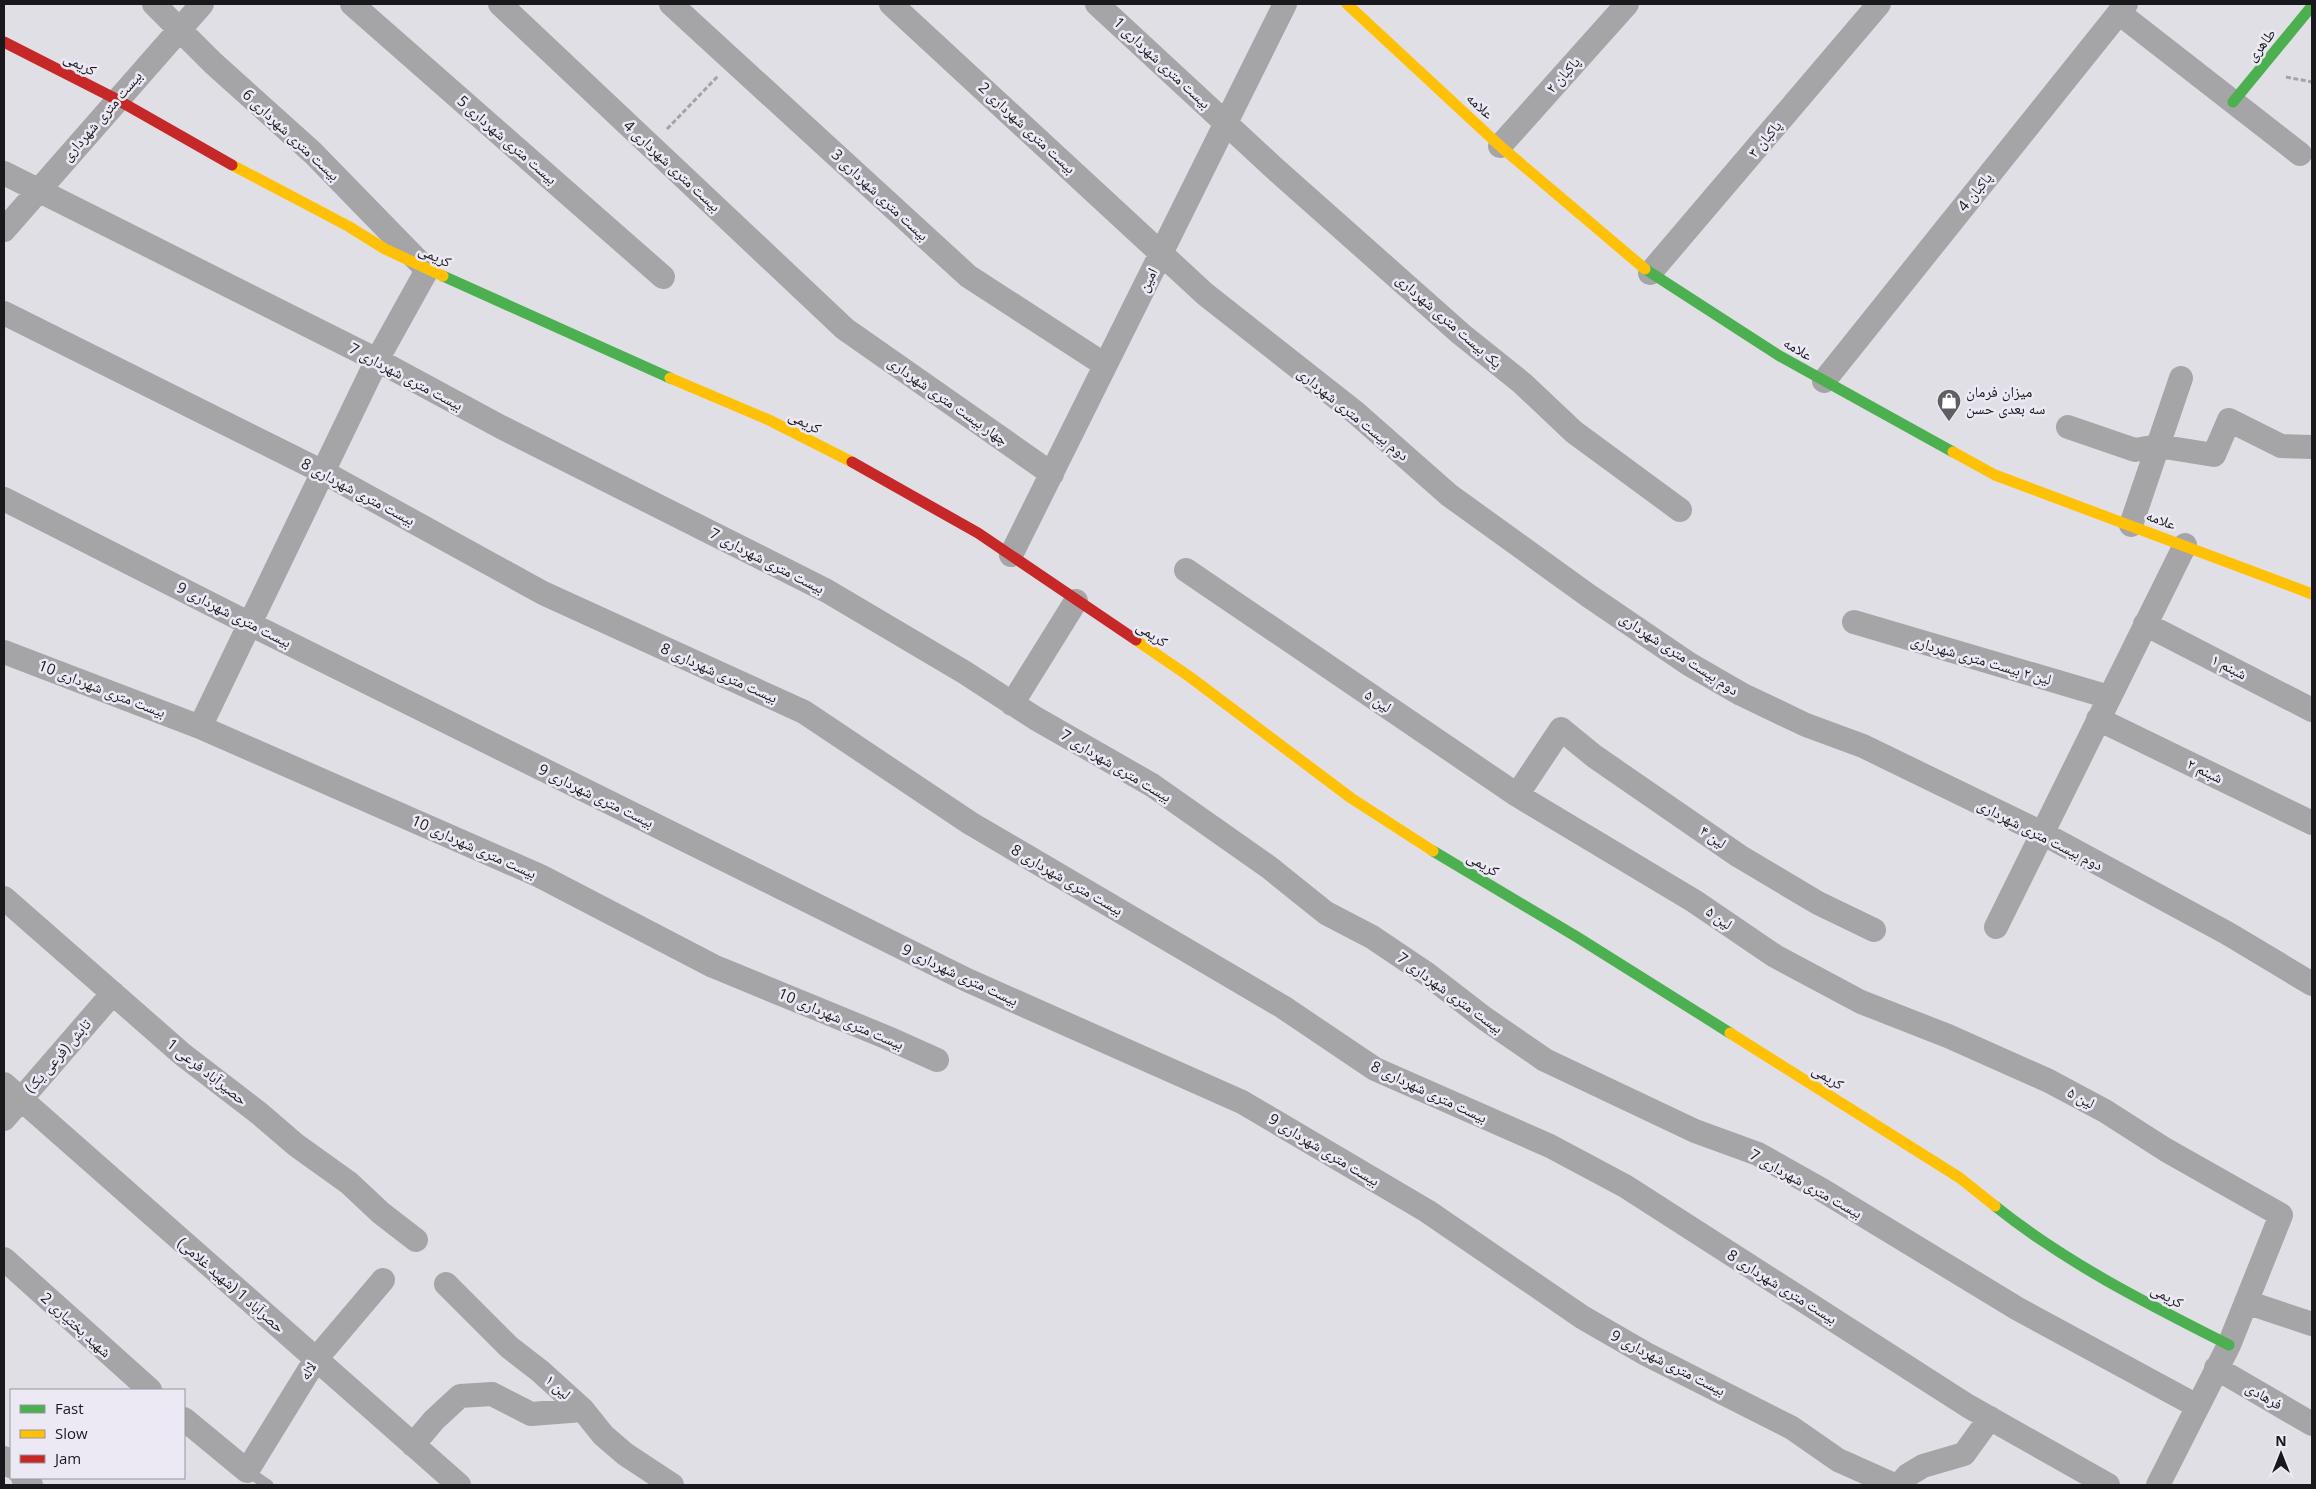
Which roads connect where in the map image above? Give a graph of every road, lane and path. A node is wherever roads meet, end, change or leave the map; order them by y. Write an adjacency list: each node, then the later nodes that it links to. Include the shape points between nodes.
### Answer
1 (154, 4): 14 (street, بیست متری شهرداری 6)
2 (202, 4): 14 (street, بیست متری شهرداری)
3 (352, 4): 29 (street, بیست متری شهرداری 5)
4 (500, 4): 20 (street, بیست متری شهرداری 4)
5 (672, 4): 16 (street, بیست متری شهرداری 3)
6 (891, 4): 26 (street, بیست متری شهرداری 2)
7 (1097, 4): 19 (street, بیست متری شهرداری 1)
8 (1285, 4): 19 (street, امین)
9 (1627, 4): 21 (street, پاکبان ۲)
10 (1879, 4): 28 (street, پاکبان ۳)
11 (1350, 5): 21 (street, علامه)
12 (2312, 6): 18 (street, طاهری)
13 (2122, 8): 18 (street); 35 (street, پاکبان 4)
14 (180, 28): 17 (street, بیست متری شهرداری); 27 (street, بیست متری شهرداری 6, via 313,153)
15 (4, 42): 17 (street, کریمی)
16 (733, 60): 20 (path); 33 (street, بیست متری شهرداری 3, via 968,276)
17 (116, 99): 24 (street, بیست متری شهرداری); 27 (street, کریمی, via 263,183 318,209)
18 (2233, 102): 22 (street)
19 (1227, 123): 26 (street, امین); 42 (street, یک بیست متری شهرداری, via 1313,203 1461,334 1522,383 1574,432)
20 (651, 146): 31 (street, بیست متری شهرداری 4)
21 (1500, 146): 28 (street, علامه)
22 (2300, 154)
23 (4, 174): 24 (street, بیست متری شهرداری 7)
24 (37, 191): 25 (street, بیست متری شهرداری); 32 (street, بیست متری شهرداری 7)
25 (4, 230)
26 (1162, 252): 33 (street, امین); 60 (street, دوم بیست متری شهرداری, via 1213,300 1356,413 1449,495 1689,664 1741,694 1863,746)
27 (427, 270): 32 (street); 45 (street, کریمی, via 769,420 978,533)
28 (1650, 273): 35 (street, علامه)
29 (663, 276)
30 (4, 313): 39 (street, بیست متری شهرداری 8)
31 (845, 329): 40 (street, چهار بیست متری شهرداری)
32 (377, 360): 39 (street); 54 (street, بیست متری شهرداری 7, via 501,427 826,591)
33 (1106, 365): 40 (street, امین)
34 (2181, 378): 37 (street)
35 (1824, 381): 43 (street, علامه, via 1995,475)
36 (2068, 428): 37 (street, via 2135,450)
37 (2158, 446): 38 (street, via 2214,455 2229,420 2281,446); 43 (street)
38 (2312, 447)
39 (323, 472): 50 (street); 81 (street, بیست متری شهرداری 8, via 543,593 804,712 970,823 1283,1008 1375,1069 1550,1146 1624,1186)
40 (1052, 474): 45 (street, امین)
41 (4, 499): 50 (street, بیست متری شهرداری 9)
42 (1680, 510)
43 (2132, 525): 44 (street, علامه)
44 (2185, 545): 47 (street, علامه); 51 (street)
45 (1010, 556): 48 (street, کریمی)
46 (1186, 570): 58 (street, لین ۵)
47 (2312, 594)
48 (1076, 601): 54 (street); 75 (street, کریمی, via 1190,677 1373,812 1960,1178 2014,1221 2064,1254 2127,1293)
49 (1854, 622): 53 (street, لین ۲ بیست متری شهرداری)
50 (250, 624): 57 (street); 89 (street, بیست متری شهرداری 9, via 967,980 1242,1102 1427,1211 1582,1317 1646,1354 1792,1428 1838,1460)
51 (2146, 624): 53 (street); 55 (street, شبنم ۱)
52 (4, 652): 57 (street, بیست متری شهرداری 10)
53 (2109, 697): 56 (street)
54 (1012, 704): 79 (street, بیست متری شهرداری 7, via 1152,785 1270,868 1326,913 1427,974 1546,1060 1695,1131 1758,1154 2018,1308)
55 (2312, 710)
56 (2098, 719): 59 (street, شبنم ۲); 60 (street)
57 (200, 727): 66 (street, بیست متری شهرداری 10, via 540,876 713,966)
58 (1517, 795): 63 (street, لین ۴, via 1561,729 1594,756 1739,856 1818,903); 73 (street, لین ۵, via 1694,901 1816,980 2049,1082 2105,1111 2281,1215)
59 (2312, 822)
60 (2042, 833): 62 (street); 64 (street, دوم بیست متری شهرداری, via 2227,933)
61 (4, 898): 65 (street, حصیرآباد فرعی 1)
62 (1996, 927)
63 (1874, 930)
64 (2312, 984)
65 (112, 993): 67 (street, تابش (فرعی یک)); 69 (street, حصیرآباد فرعی 1, via 182,1054 349,1183)
66 (937, 1060)
67 (12, 1092): 68 (street, تابش (فرعی یک)); 76 (street, حصرآباد 1 (شهید غلامی))
68 (4, 1119)
69 (416, 1240)
70 (4, 1259): 78 (street, شهید بختیاری 2)
71 (383, 1280): 76 (street, لاله)
72 (446, 1284): 80 (street, لین ۱, via 509,1347)
73 (2246, 1302): 74 (street); 75 (street)
74 (2312, 1324)
75 (2229, 1345): 77 (street)
76 (316, 1359): 84 (street, حصرآباد 1 (شهید غلامی)); 85 (street, لاله)
77 (2216, 1368): 79 (street); 83 (street, فرهادی)
78 (149, 1389)
79 (2198, 1406): 92 (street)
80 (583, 1410): 84 (street, via 531,1414 492,1394 460,1396); 88 (street, لین ۱, via 603,1436)
81 (1990, 1418): 90 (street, via 1964,1454 1924,1466 1908,1475); 91 (street, بیست متری شهرداری 8)
82 (185, 1420): 85 (street)
83 (2312, 1424)
84 (413, 1445): 87 (street, حصرآباد 1 (شهید غلامی))
85 (247, 1471): 86 (lane)
86 (268, 1485)
87 (459, 1485)
88 (672, 1485)
89 (1894, 1485)
90 (1899, 1485)
91 (2108, 1485)
92 (2158, 1485)

